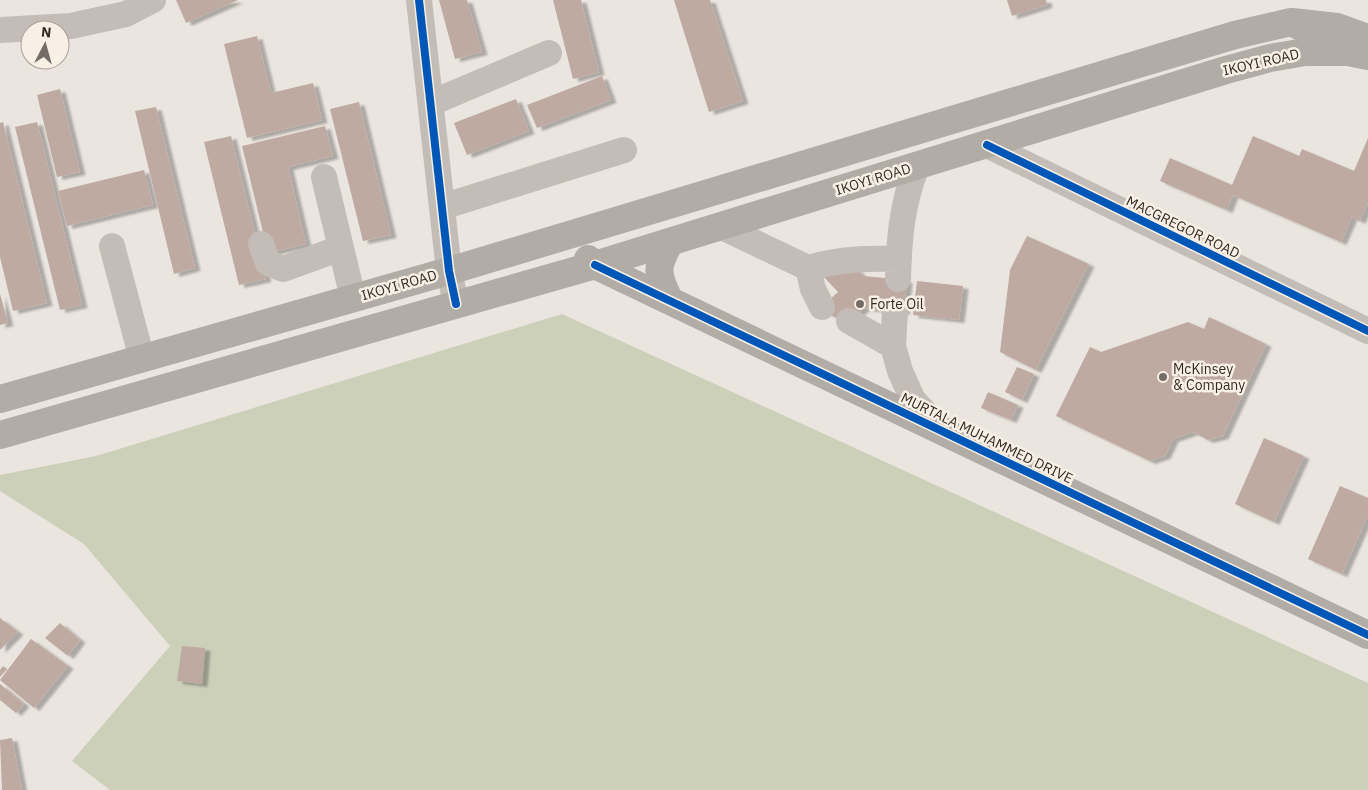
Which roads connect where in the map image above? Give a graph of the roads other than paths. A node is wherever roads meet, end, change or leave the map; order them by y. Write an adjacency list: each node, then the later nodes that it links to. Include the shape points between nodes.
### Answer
1 (153, 0): 4 (street, via 126,14 71,26)
2 (419, 0): 9 (street)
3 (1291, 22): 5 (main road, via 1337,28); 6 (main road, IKOYI ROAD, via 1311,32); 16 (main road, IKOYI ROAD, via 1235,35)
4 (0, 30)
5 (1368, 38)
6 (1305, 52): 8 (main road, via 1329,51); 10 (main road, IKOYI ROAD, via 1226,70)
7 (549, 53): 9 (street)
8 (1368, 56)
9 (431, 103): 14 (street)
10 (987, 145): 12 (main road, IKOYI ROAD); 30 (street, MACGREGOR ROAD)
11 (624, 150): 14 (street)
12 (917, 166): 15 (main road, IKOYI ROAD); 22 (street, via 901,220 898,269 834,260)
13 (324, 177): 20 (street)
14 (442, 207): 23 (street)
15 (720, 226): 17 (main road, IKOYI ROAD); 22 (street)
16 (565, 236): 21 (main road, MURTALA MUHAMMED DRIVE); 23 (main road, IKOYI ROAD)
17 (670, 242): 21 (main road, IKOYI ROAD); 25 (main road, via 658,267)
18 (262, 244): 20 (street, via 268,263 283,269)
19 (112, 246): 32 (street)
20 (341, 248): 24 (street)
21 (595, 265): 25 (main road, MURTALA MUHAMMED DRIVE); 26 (main road, IKOYI ROAD)
22 (808, 268): 27 (street)
23 (449, 271): 24 (main road, IKOYI ROAD); 26 (street)
24 (353, 298): 32 (main road, IKOYI ROAD)
25 (669, 299): 34 (main road, MURTALA MUHAMMED DRIVE)
26 (456, 304): 35 (main road, IKOYI ROAD)
27 (822, 307)
28 (895, 311): 31 (street)
29 (849, 320): 31 (street)
30 (1368, 331)
31 (893, 346): 34 (street, via 913,400)
32 (142, 359): 33 (main road, IKOYI ROAD)
33 (0, 399)
34 (941, 430): 36 (main road, MURTALA MUHAMMED DRIVE)
35 (0, 436)
36 (1368, 635)

